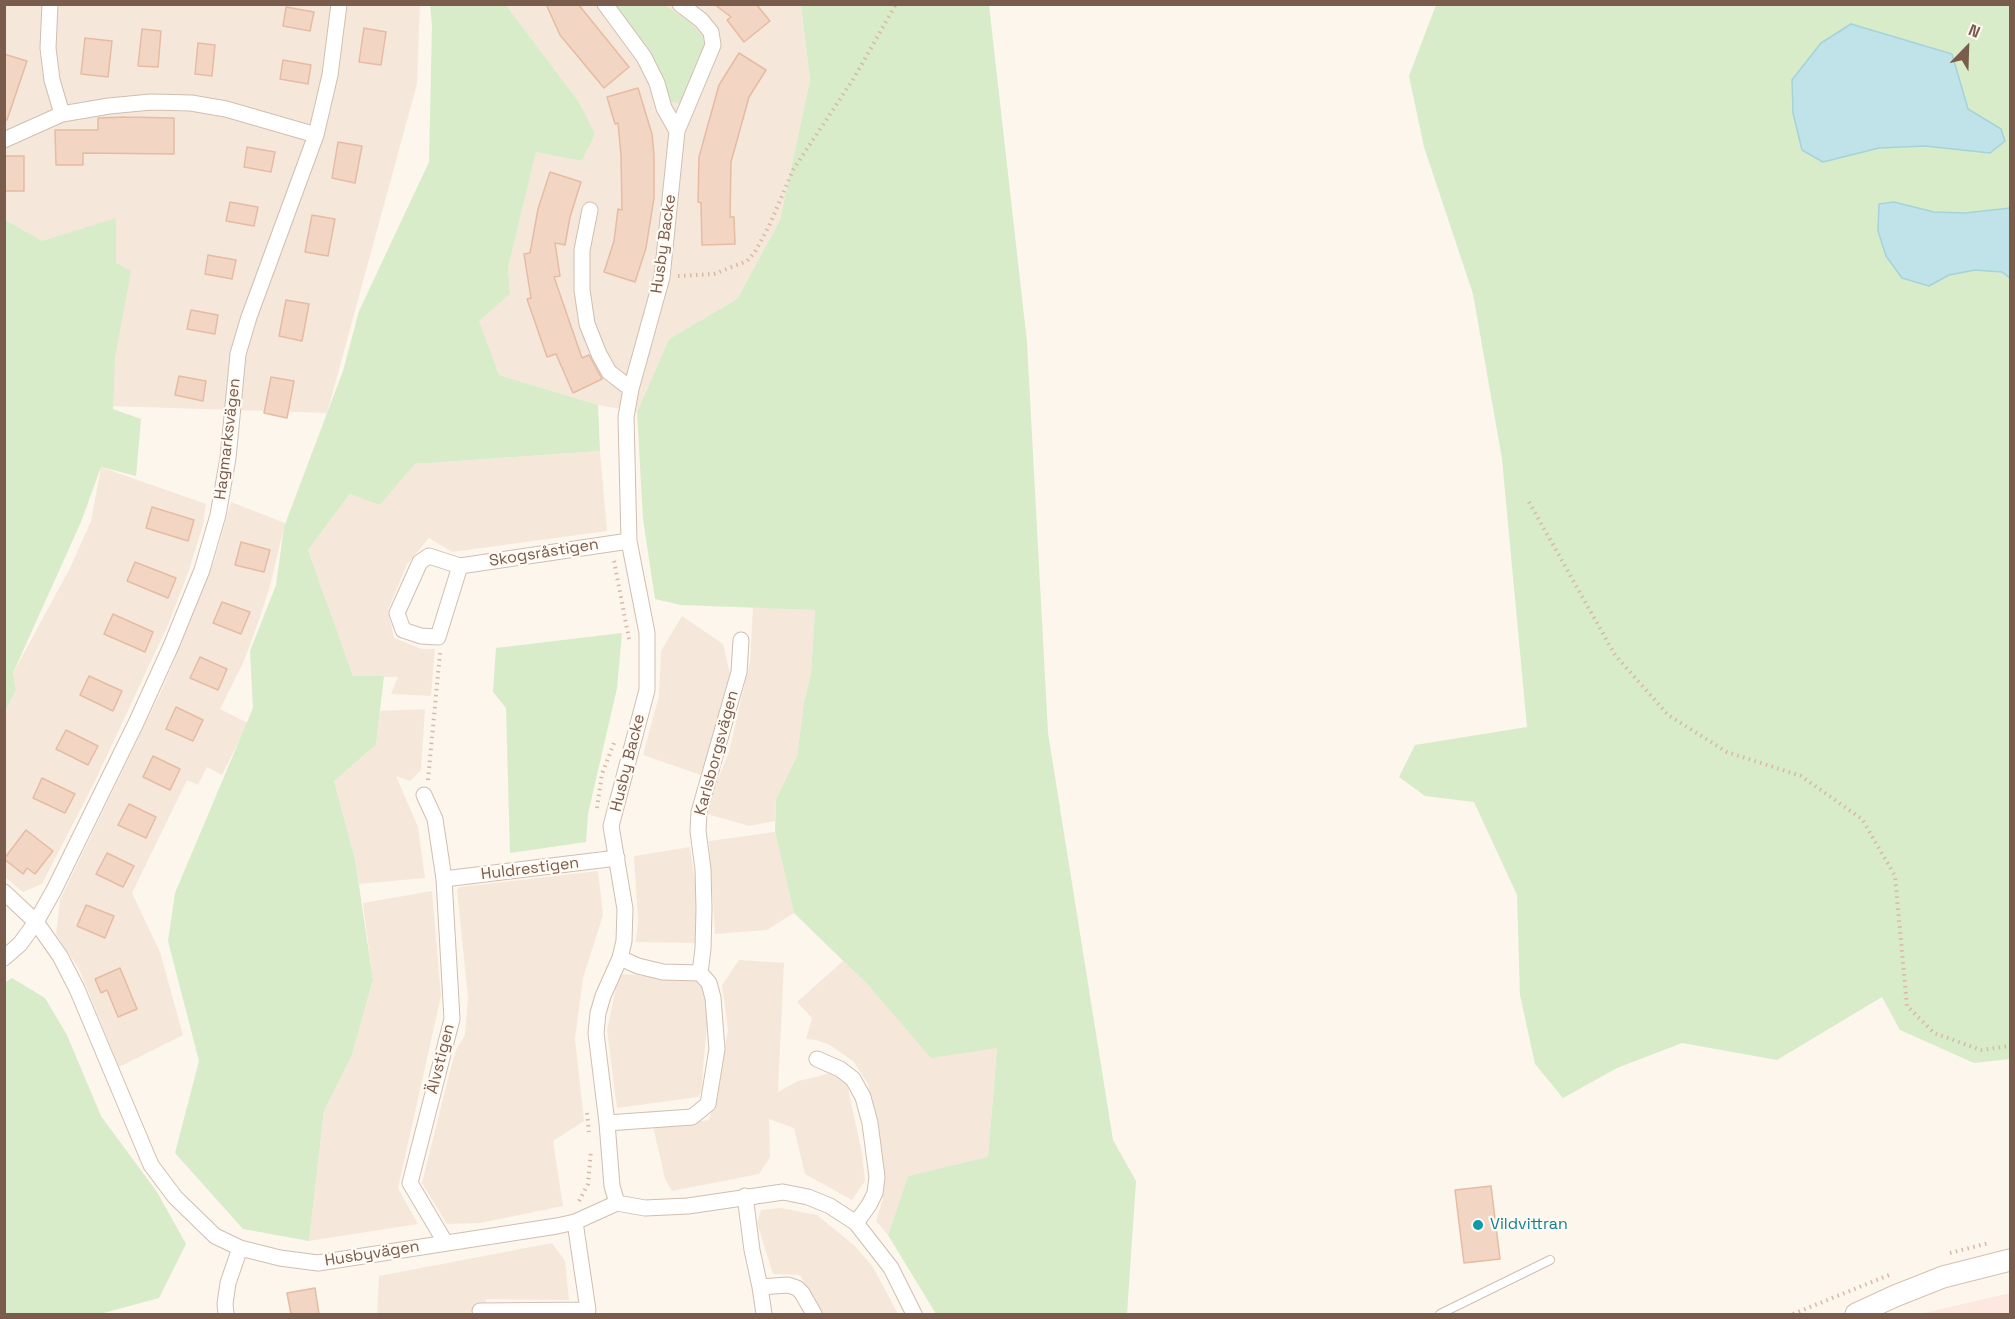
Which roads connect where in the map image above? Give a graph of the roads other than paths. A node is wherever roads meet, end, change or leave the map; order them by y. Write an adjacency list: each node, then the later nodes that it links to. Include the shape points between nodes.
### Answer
1 (50, 4): 5 (street, via 48,48)
2 (339, 4): 7 (street, Hagmarksvägen, via 330,75)
3 (605, 4): 6 (street, via 644,57)
4 (680, 4): 6 (street, Husby Backe, via 711,32 713,45)
5 (62, 114): 7 (street, via 151,102 191,103); 8 (street)
6 (677, 131): 10 (street, Husby Backe, via 662,277)
7 (316, 135): 18 (street, Hagmarksvägen, via 238,354 228,458 218,515 202,570 136,723)
8 (4, 140)
9 (590, 210): 10 (street, via 582,250 587,324 609,372)
10 (631, 389): 11 (street, Husby Backe, via 626,417)
11 (629, 541): 12 (street, Skogsråstigen); 15 (street, Husby Backe, via 647,633 647,690 611,826)
12 (460, 566): 12 (street, Skogsråstigen, via 438,637 403,630 397,613 420,562 429,556)
13 (741, 640): 21 (street, Karlsborgsvägen, via 739,672 699,812 704,909)
14 (424, 795): 16 (street, Älvstigen, via 435,819)
15 (616, 858): 16 (street, Huldrestigen); 20 (street, Husby Backe, via 625,909)
16 (444, 879): 28 (street, Älvstigen, via 452,1019 410,1183)
17 (4, 891): 18 (street, Husbyvägen)
18 (36, 922): 19 (street, Hagmarksvägen); 29 (street, Husbyvägen, via 77,989 151,1165 175,1197 215,1236)
19 (4, 958)
20 (620, 958): 21 (street, via 663,972); 23 (street, Husby Backe, via 603,996 596,1033)
21 (700, 973): 23 (street, via 709,983 713,998 717,1049 708,1104 692,1117)
22 (817, 1059): 27 (street, via 853,1079 870,1123 877,1177 875,1193)
23 (607, 1123): 25 (street, Husby Backe)
24 (745, 1196): 25 (street, via 688,1206 645,1208); 27 (street, via 783,1192 808,1197); 32 (street)
25 (617, 1203): 26 (street, Husbyvägen)
26 (575, 1222): 28 (street, Husbyvägen); 33 (street, via 588,1310)
27 (856, 1223): 37 (street, via 891,1268)
28 (445, 1242): 29 (street, Husbyvägen, via 318,1263)
29 (240, 1248): 34 (street, via 228,1283)
30 (1550, 1260): 38 (lane)
31 (2010, 1260): 39 (main road, via 1943,1277)
32 (760, 1287): 35 (street); 36 (street, via 797,1288)
33 (480, 1311)
34 (226, 1314)
35 (764, 1314)
36 (814, 1314)
37 (914, 1314)
38 (1440, 1314)
39 (1856, 1314)

